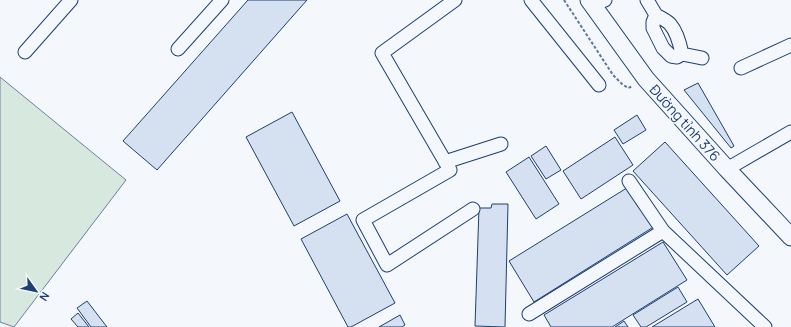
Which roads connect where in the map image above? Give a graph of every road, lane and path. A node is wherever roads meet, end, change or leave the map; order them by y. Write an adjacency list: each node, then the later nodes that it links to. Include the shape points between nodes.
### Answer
1 (71, 0): 10 (lane)
2 (222, 0): 9 (lane)
3 (455, 0): 17 (lane, via 382,53)
4 (531, 0): 14 (lane)
5 (564, 0): 13 (path, via 622,84 628,88)
6 (647, 0): 11 (lane, via 656,15 653,28 663,48 671,56 682,54)
7 (596, 1): 13 (main road, Đường tỉnh 376)
8 (791, 45): 12 (lane)
9 (178, 49)
10 (25, 52)
11 (702, 58)
12 (741, 68)
13 (646, 79): 18 (main road, Đường tỉnh 376)
14 (599, 85)
15 (791, 132): 18 (lane)
16 (502, 144): 17 (lane)
17 (445, 162): 20 (lane, via 450,170 362,220 387,265)
18 (727, 169): 22 (main road, Đường tỉnh 376)
19 (629, 181): 21 (lane)
20 (473, 209)
21 (663, 231): 23 (lane); 24 (lane)
22 (791, 238)
23 (529, 314)
24 (765, 327)

